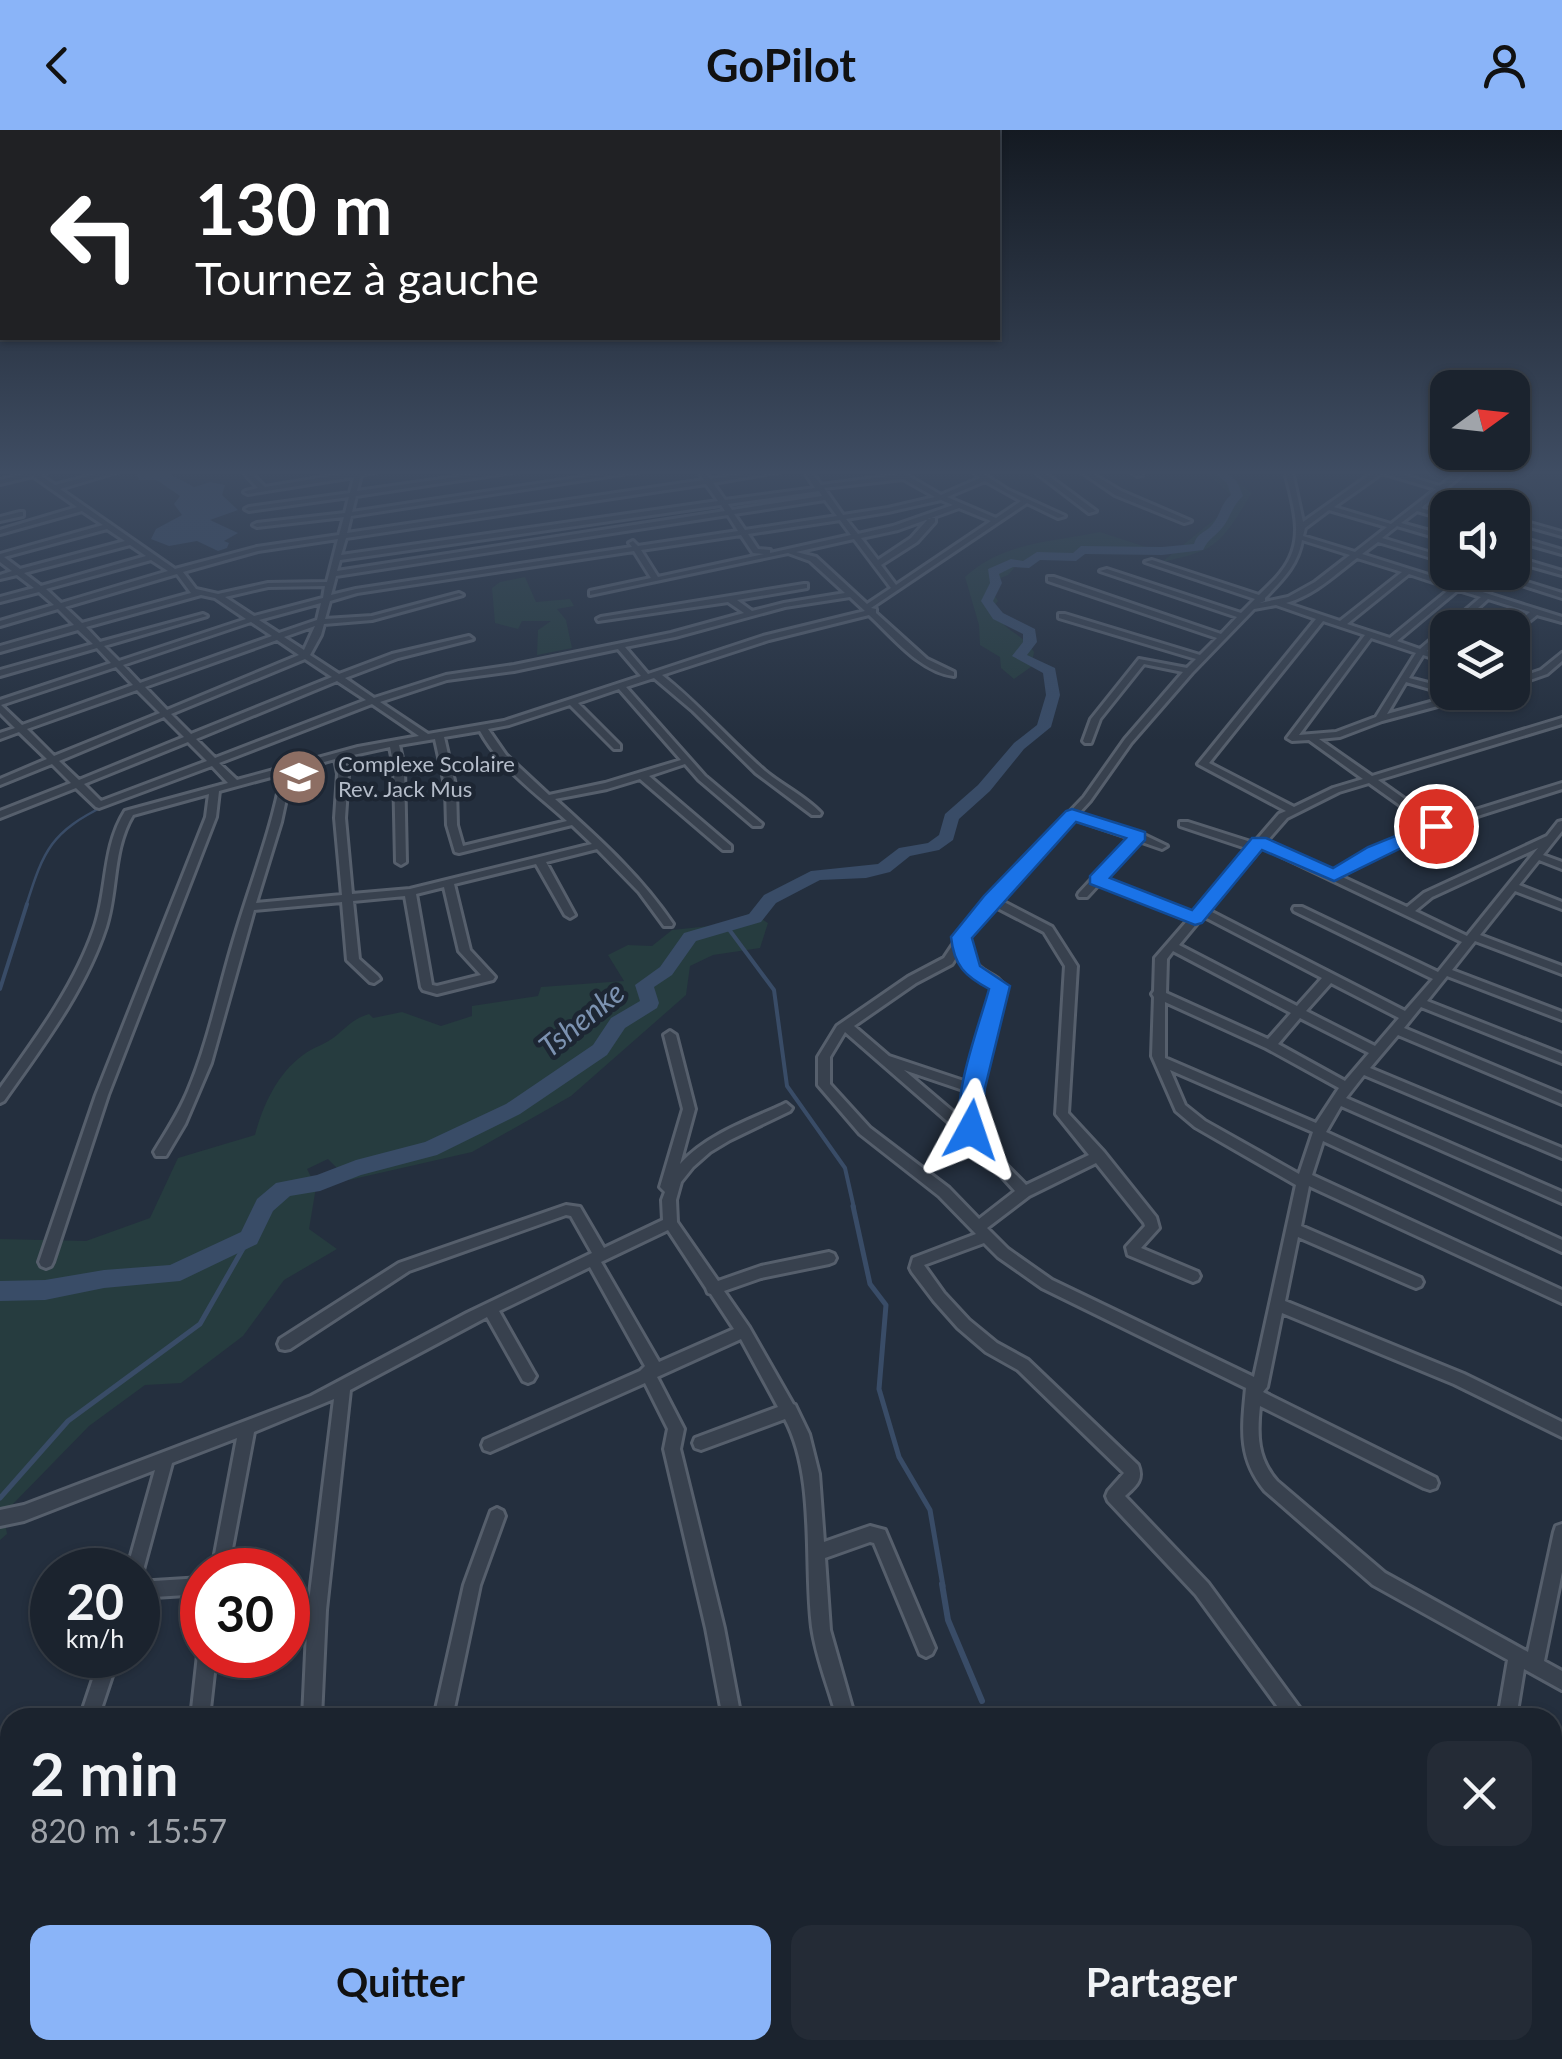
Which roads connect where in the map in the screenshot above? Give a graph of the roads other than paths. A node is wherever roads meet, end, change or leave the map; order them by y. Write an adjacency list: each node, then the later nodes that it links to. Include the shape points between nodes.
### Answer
1 (5, 561): 22 (street)
2 (61, 561): 22 (street)
3 (138, 561): 34 (street)
4 (159, 561): 21 (street)
5 (212, 561): 21 (street)
6 (337, 561): 26 (street)
7 (419, 561): 26 (street)
8 (541, 561): 45 (street)
9 (644, 561): 28 (street)
10 (731, 561): 28 (street)
11 (815, 561): 40 (street)
12 (873, 561): 20 (street)
13 (882, 561): 20 (street)
14 (937, 561): 35 (street)
15 (1293, 561): 47 (street)
16 (1349, 561): 49 (street, via 1307,591)
17 (1376, 561): 24 (street)
18 (1150, 562): 47 (street)
19 (1530, 563): 25 (street)
20 (876, 565): 35 (street)
21 (177, 571): 38 (street); 50 (street)
22 (20, 572): 27 (street); 34 (street)
23 (1104, 572): 53 (street)
24 (1408, 572): 30 (street); 65 (street)
25 (1562, 573)
26 (334, 574): 31 (street)
27 (0, 578)
28 (655, 578): 39 (street)
29 (1050, 579): 69 (street)
30 (1430, 579)
31 (331, 584): 42 (street, via 263,586); 45 (street)
32 (804, 586): 46 (street)
33 (1530, 586): 44 (street)
34 (40, 589): 48 (street); 50 (street)
35 (896, 590): 51 (street)
36 (1455, 590): 71 (street)
37 (1465, 590): 43 (street)
38 (199, 593): 42 (street); 66 (street)
39 (593, 593)
40 (853, 594): 51 (street); 55 (street)
41 (459, 595): 63 (street, via 370,618)
42 (218, 596): 61 (street)
43 (1486, 596): 52 (street); 54 (street)
44 (1562, 596)
45 (328, 598): 61 (street); 63 (street)
46 (730, 599): 55 (street); 60 (street)
47 (1262, 599): 53 (street)
48 (0, 600)
49 (1277, 602): 53 (street); 59 (street)
50 (59, 606): 64 (street); 66 (street)
51 (870, 609): 84 (street, via 924,661); 85 (street)
52 (1469, 610)
53 (1247, 612): 69 (street)
54 (1535, 612): 58 (street); 62 (street)
55 (751, 614): 73 (street)
56 (203, 616): 74 (street)
57 (1062, 616): 80 (street)
58 (1530, 617)
59 (1321, 618): 65 (street); 122 (street, via 1203,764)
60 (601, 619)
61 (250, 620): 68 (street); 81 (street)
62 (1562, 620)
63 (319, 622): 68 (street); 77 (street)
64 (0, 624)
65 (1340, 625): 67 (street)
66 (78, 626): 74 (street); 75 (street)
67 (1369, 635): 71 (street); 105 (street, via 1291,735)
68 (274, 636): 77 (street); 91 (street)
69 (1223, 637): 80 (street)
70 (469, 639): 86 (street)
71 (1390, 642): 76 (street)
72 (1430, 644): 76 (street)
73 (618, 645): 85 (street); 92 (street, via 446,678)
74 (97, 646): 81 (street); 83 (street)
75 (0, 649)
76 (1421, 652): 78 (street); 88 (street)
77 (306, 655): 86 (street); 96 (street)
78 (1430, 655)
79 (1562, 656): 87 (street)
80 (1201, 658): 82 (street)
81 (116, 666): 91 (street); 95 (street)
82 (1188, 671): 106 (street, via 1142,661 1096,719); 125 (street)
83 (0, 674)
84 (951, 674)
85 (652, 676): 90 (street); 123 (street, via 689,699 730,745)
86 (338, 677): 92 (street); 104 (street)
87 (1530, 677)
88 (1404, 679): 89 (street); 97 (street)
89 (1430, 686)
90 (622, 687): 94 (street); 111 (street)
91 (138, 689): 96 (street); 100 (street)
92 (373, 701): 103 (street); 112 (street)
93 (1430, 701): 97 (street)
94 (572, 702): 99 (street); 108 (street)
95 (0, 705): 100 (street)
96 (166, 715): 104 (street); 110 (street)
97 (1379, 719): 105 (street)
98 (1562, 720): 115 (street)
99 (483, 728): 101 (street); 121 (street, via 496,750)
100 (22, 729): 102 (street); 110 (street)
101 (439, 734): 103 (street); 126 (street, via 458,850)
102 (0, 736)
103 (425, 736): 107 (street)
104 (191, 739): 112 (street); 118 (street)
105 (1313, 739): 115 (street)
106 (1088, 741)
107 (394, 742): 109 (street); 138 (street)
108 (617, 747)
109 (339, 756): 113 (street); 146 (street)
110 (52, 760): 116 (street); 118 (street)
111 (686, 761): 114 (street); 127 (street)
112 (214, 762): 117 (street); 118 (street, via 99,805)
113 (286, 770): 117 (street); 149 (street, via 272,847)
114 (643, 776): 121 (street); 135 (street)
115 (1374, 780): 122 (street); 129 (street)
116 (0, 782)
117 (235, 784): 120 (street)
118 (78, 785): 124 (street)
119 (1562, 786): 129 (street)
120 (214, 790): 178 (street, via 128,814 101,928 86,962); 196 (street, via 211,816 102,1095)
121 (547, 798): 126 (street)
122 (1294, 811): 132 (street)
123 (816, 812)
124 (0, 815)
125 (1072, 815): 131 (street); 147 (street)
126 (574, 822): 133 (street)
127 (757, 824)
128 (1184, 824): 132 (street)
129 (1436, 826): 140 (street)
130 (1558, 831): 136 (street); 151 (street)
131 (1138, 836): 134 (street); 141 (street)
132 (1257, 844): 140 (street); 153 (street)
133 (597, 846): 137 (street); 154 (street)
134 (1162, 846)
135 (728, 848)
136 (1536, 856): 139 (street); 143 (street)
137 (540, 861): 142 (street); 152 (street)
138 (401, 862)
139 (1562, 866)
140 (1334, 875): 151 (street)
141 (1097, 880): 145 (street); 153 (street)
142 (449, 884): 144 (street); 144 (street, via 465,951 489,978 428,987)
143 (1513, 886): 148 (street); 156 (street)
144 (410, 892): 146 (street)
145 (1083, 895)
146 (347, 898): 149 (street); 161 (street, via 352,960)
147 (991, 900): 155 (street); 185 (street, via 1048,930 1071,966 1062,1114)
148 (1562, 906)
149 (249, 907): 183 (street, via 192,1098)
150 (1298, 909): 159 (street)
151 (1408, 911): 156 (street)
152 (570, 915)
153 (1199, 915): 157 (street); 160 (street)
154 (668, 924)
155 (962, 937): 167 (street, via 948,961); 176 (street, via 972,970 1000,986)
156 (1471, 938): 158 (street); 159 (street)
157 (1172, 946): 162 (street, via 1162,958); 164 (street)
158 (1562, 970)
159 (1442, 974): 163 (street); 165 (street)
160 (1329, 976): 164 (street); 166 (street)
161 (374, 979)
162 (1158, 994): 170 (street); 174 (street)
163 (1419, 1002): 166 (street); 173 (street)
164 (1299, 1012): 170 (street); 171 (street)
165 (1562, 1016)
166 (1406, 1017): 168 (street)
167 (846, 1026): 172 (street); 192 (street, via 824,1056 824,1086)
168 (1396, 1029): 171 (street); 179 (street)
169 (670, 1035): 189 (street, via 689,1109)
170 (1270, 1045): 177 (street)
171 (1376, 1052): 175 (street)
172 (887, 1059): 176 (street); 182 (street)
173 (1562, 1059)
174 (1160, 1061): 181 (street); 186 (street, via 1180,1108)
175 (1362, 1069): 177 (street); 184 (street)
176 (973, 1088): 182 (street)
177 (1342, 1093): 181 (street); 188 (street)
178 (0, 1098)
179 (1562, 1099)
180 (786, 1108): 189 (street, via 706,1147 679,1176)
181 (1320, 1132): 186 (street); 193 (street)
182 (974, 1138): 187 (street)
183 (161, 1152)
184 (1562, 1152)
185 (1099, 1156): 187 (street); 197 (street, via 1151,1221 1134,1251)
186 (1304, 1181): 191 (street); 200 (street)
187 (1024, 1192): 192 (street)
188 (1562, 1198)
189 (666, 1206): 190 (street)
190 (670, 1223): 194 (street); 199 (street)
191 (1293, 1229): 198 (street); 201 (street)
192 (982, 1232): 208 (street, via 1047,1284); 233 (street, via 917,1268 963,1324 1000,1356 1023,1365 1132,1470 1133,1478 1114,1496 1202,1589)
193 (1562, 1246)
194 (597, 1258): 202 (street); 204 (street, via 575,1211 566,1210 404,1267); 205 (street)
195 (828, 1258): 199 (street)
196 (46, 1262)
197 (1193, 1276)
198 (1416, 1282)
199 (712, 1289): 203 (street)
200 (1562, 1298)
201 (1277, 1304): 208 (street); 211 (street)
202 (490, 1308): 206 (street); 207 (street)
203 (744, 1331): 205 (street); 209 (street)
204 (285, 1344)
205 (651, 1370): 213 (street); 231 (street, via 678,1434 672,1449)
206 (528, 1376)
207 (343, 1385): 210 (street); 229 (street)
208 (1254, 1390): 215 (street); 223 (street, via 1250,1454 1270,1486 1380,1578)
209 (790, 1410): 212 (street); 221 (street, via 811,1474)
210 (246, 1428): 214 (street); 220 (street)
211 (1562, 1430)
212 (702, 1443)
213 (490, 1446)
214 (166, 1458): 217 (street); 219 (street)
215 (1430, 1483)
216 (496, 1516): 230 (street, via 472,1585)
217 (0, 1518)
218 (1562, 1532): 223 (street)
219 (141, 1548)
220 (224, 1548)
221 (816, 1553): 222 (street, via 880,1536); 232 (street, via 820,1630)
222 (926, 1648)
223 (1526, 1661): 226 (street); 234 (street)
224 (102, 1678): 227 (street)
225 (204, 1678): 228 (street)
226 (1562, 1682)
227 (92, 1708)
228 (201, 1708)
229 (312, 1708)
230 (445, 1708)
231 (730, 1708)
232 (843, 1708)
233 (1291, 1708)
234 (1510, 1708)

